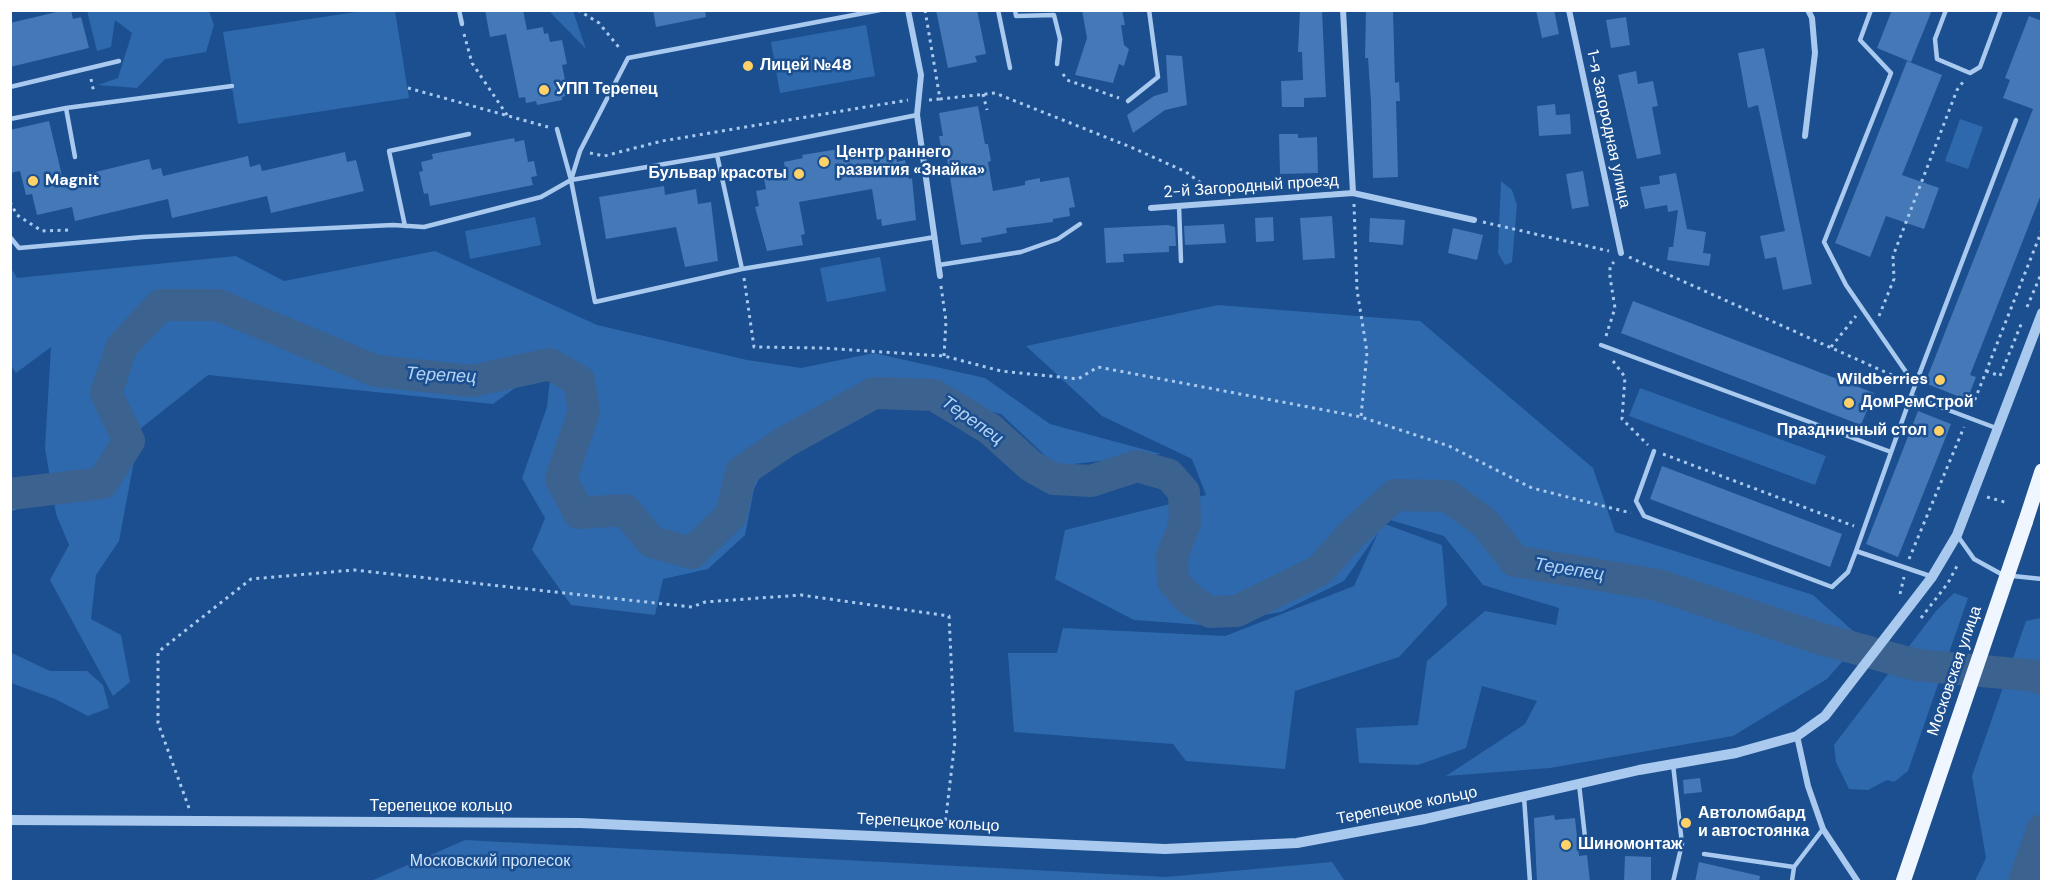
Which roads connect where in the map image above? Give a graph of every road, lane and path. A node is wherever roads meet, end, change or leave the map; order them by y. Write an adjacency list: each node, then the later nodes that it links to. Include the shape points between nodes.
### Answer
1 (459, 10): 16 (lane)
2 (578, 10): 18 (path, via 599,24)
3 (880, 10): 15 (lane)
4 (908, 10): 29 (street, via 921,75)
5 (925, 10): 28 (path)
6 (998, 10): 21 (lane)
7 (1015, 10): 20 (lane, via 1016,16 1054,15 1060,39)
8 (1149, 10): 30 (lane, via 1158,77)
9 (1343, 10): 45 (street, 2-й Загородный проезд)
10 (1569, 10): 58 (street, 1-я Загородная улица)
11 (1808, 10): 40 (street, via 1815,53)
12 (1871, 10): 64 (lane, via 1860,40 1891,73 1824,242)
13 (1946, 10): 23 (lane, via 1935,39 1937,59)
14 (2001, 10): 23 (lane, via 1980,67)
15 (854, 13): 18 (lane)
16 (462, 24)
17 (466, 40): 35 (path, via 472,63)
18 (628, 58): 41 (lane)
19 (119, 61): 22 (lane)
20 (1057, 64): 30 (path, via 1067,80)
21 (1010, 68)
22 (88, 69): 25 (lane); 31 (path)
23 (1970, 73): 66 (path, via 1958,90 1893,256 1894,279)
24 (232, 86): 31 (lane)
25 (10, 87)
26 (408, 88): 35 (path)
27 (983, 94): 28 (path); 33 (path); 47 (path, via 995,93 1133,148 1186,172)
28 (940, 99): 29 (path)
29 (919, 101): 34 (street); 41 (path, via 902,100 662,141 604,156)
30 (1128, 101)
31 (96, 104): 32 (lane)
32 (66, 108): 36 (lane); 43 (lane)
33 (987, 110)
34 (917, 115): 42 (lane); 57 (street)
35 (507, 116): 38 (path)
36 (10, 119)
37 (2016, 120): 71 (lane)
38 (557, 129): 44 (lane)
39 (470, 134): 52 (lane, via 389,151)
40 (1805, 136)
41 (580, 151): 44 (lane)
42 (717, 155): 44 (lane); 61 (lane)
43 (75, 157)
44 (571, 180): 52 (lane, via 541,197 424,227); 61 (lane, via 595,302)
45 (1353, 193): 47 (street, 2-й Загородный проезд); 50 (street, 2-й Загородный проезд); 73 (path, via 1357,290 1366,352)
46 (10, 202): 54 (path, via 16,215 42,231)
47 (1222, 202): 48 (street, 2-й Загородный проезд)
48 (1179, 206): 49 (street, 2-й Загородный проезд); 59 (lane)
49 (1151, 208)
50 (1474, 220)
51 (1080, 224): 60 (lane, via 1058,239 1021,252)
52 (405, 226): 56 (lane, via 143,237 19,248)
53 (1497, 226): 58 (path)
54 (70, 230)
55 (2042, 230): 70 (path)
56 (10, 237)
57 (935, 237): 60 (street); 61 (lane)
58 (1620, 253): 67 (path, via 1610,266 1615,308 1611,328); 68 (path)
59 (1181, 261)
60 (939, 265): 63 (street)
61 (742, 269): 69 (path, via 754,347)
62 (2042, 272): 70 (path, via 2000,376)
63 (940, 276): 69 (path, via 946,321)
64 (1862, 308): 66 (lane); 68 (path)
65 (2042, 314): 75 (street, Терепецкое кольцо)
66 (1874, 327): 71 (lane)
67 (1601, 345): 76 (path, via 1624,377 1622,419); 77 (lane)
68 (1831, 347): 71 (path)
69 (944, 356): 73 (path, via 1001,371 1078,379 1098,367)
70 (1986, 371): 74 (path)
71 (1915, 385): 72 (lane)
72 (1911, 396): 74 (lane); 77 (lane)
73 (1361, 417): 81 (path, via 1449,446 1532,488)
74 (1968, 417): 75 (lane); 85 (path)
75 (1998, 428): 83 (street, Терепецкое кольцо)
76 (1654, 451): 81 (lane, via 1636,501); 82 (path)
77 (1891, 452): 82 (lane)
78 (2042, 471): 104 (main road, Московская улица, bridge)
79 (1984, 497): 80 (path)
80 (2008, 503)
81 (1644, 516): 84 (lane, via 1832,587 1848,572)
82 (1863, 530): 84 (lane)
83 (1957, 535): 86 (street, Терепецкое кольцо); 87 (lane, via 1974,559 2003,575)
84 (1856, 551): 85 (lane)
85 (1905, 568): 86 (lane); 88 (path)
86 (1932, 577): 89 (street, Терепецкое кольцо, via 1825,716)
87 (2042, 579)
88 (1898, 600)
89 (1797, 736): 90 (street, Терепецкое кольцо, via 1736,753); 95 (street)
90 (1673, 764): 91 (street, Терепецкое кольцо); 102 (lane, via 1682,843)
91 (1579, 784): 92 (street, Терепецкое кольцо); 96 (lane)
92 (1524, 797): 97 (street, Терепецкое кольцо, via 1297,843 1165,849); 101 (lane)
93 (10, 820): 94 (street, Терепецкое кольцо)
94 (194, 821): 97 (street, Терепецкое кольцо, via 580,823); 97 (path, via 158,723 158,652 251,579 354,570 692,607 705,602 801,595 950,616 955,741)
95 (1823, 829): 99 (lane); 103 (street)
96 (1585, 837)
97 (944, 839)
98 (1704, 854): 99 (lane)
99 (1794, 867): 100 (lane)
100 (1792, 881)
101 (1530, 882)
102 (1673, 882)
103 (1858, 882)
104 (1903, 882)

